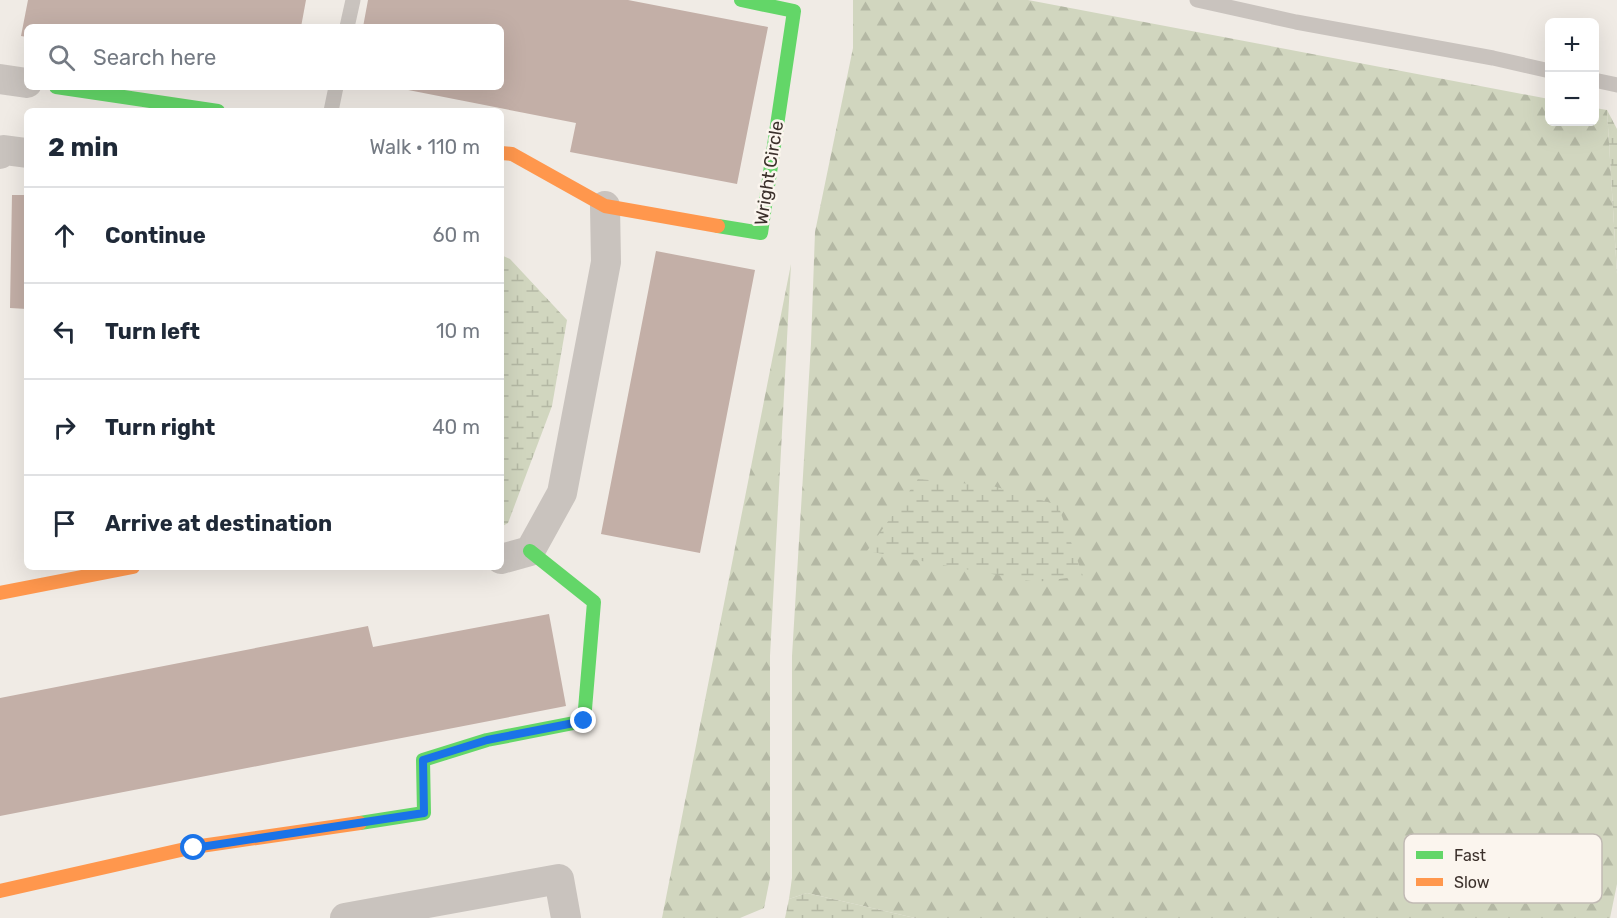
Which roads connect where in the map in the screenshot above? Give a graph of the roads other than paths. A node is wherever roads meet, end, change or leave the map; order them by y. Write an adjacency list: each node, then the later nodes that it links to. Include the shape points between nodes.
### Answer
1 (353, 0): 4 (lane)
2 (741, 0): 17 (street, Wright Circle, via 794,11 761,233)
3 (1197, 0): 5 (lane)
4 (348, 24)
5 (1545, 70)
6 (0, 79): 8 (street)
7 (1599, 81): 9 (lane)
8 (24, 83)
9 (1617, 84)
10 (76, 90): 12 (street)
11 (336, 90): 13 (lane)
12 (198, 108)
13 (332, 108)
14 (24, 153): 16 (street, via 4,150)
15 (504, 153): 17 (street, Wright Circle, via 512,154)
16 (0, 154)
17 (605, 206): 18 (street, via 606,262 562,493)
18 (530, 551): 19 (street); 22 (street, via 594,602 584,721 487,740 423,760 424,813 194,848)
19 (504, 558)
20 (118, 570): 21 (street)
21 (0, 593)
22 (0, 891)
23 (345, 918): 24 (street, via 559,879)
24 (566, 918)

